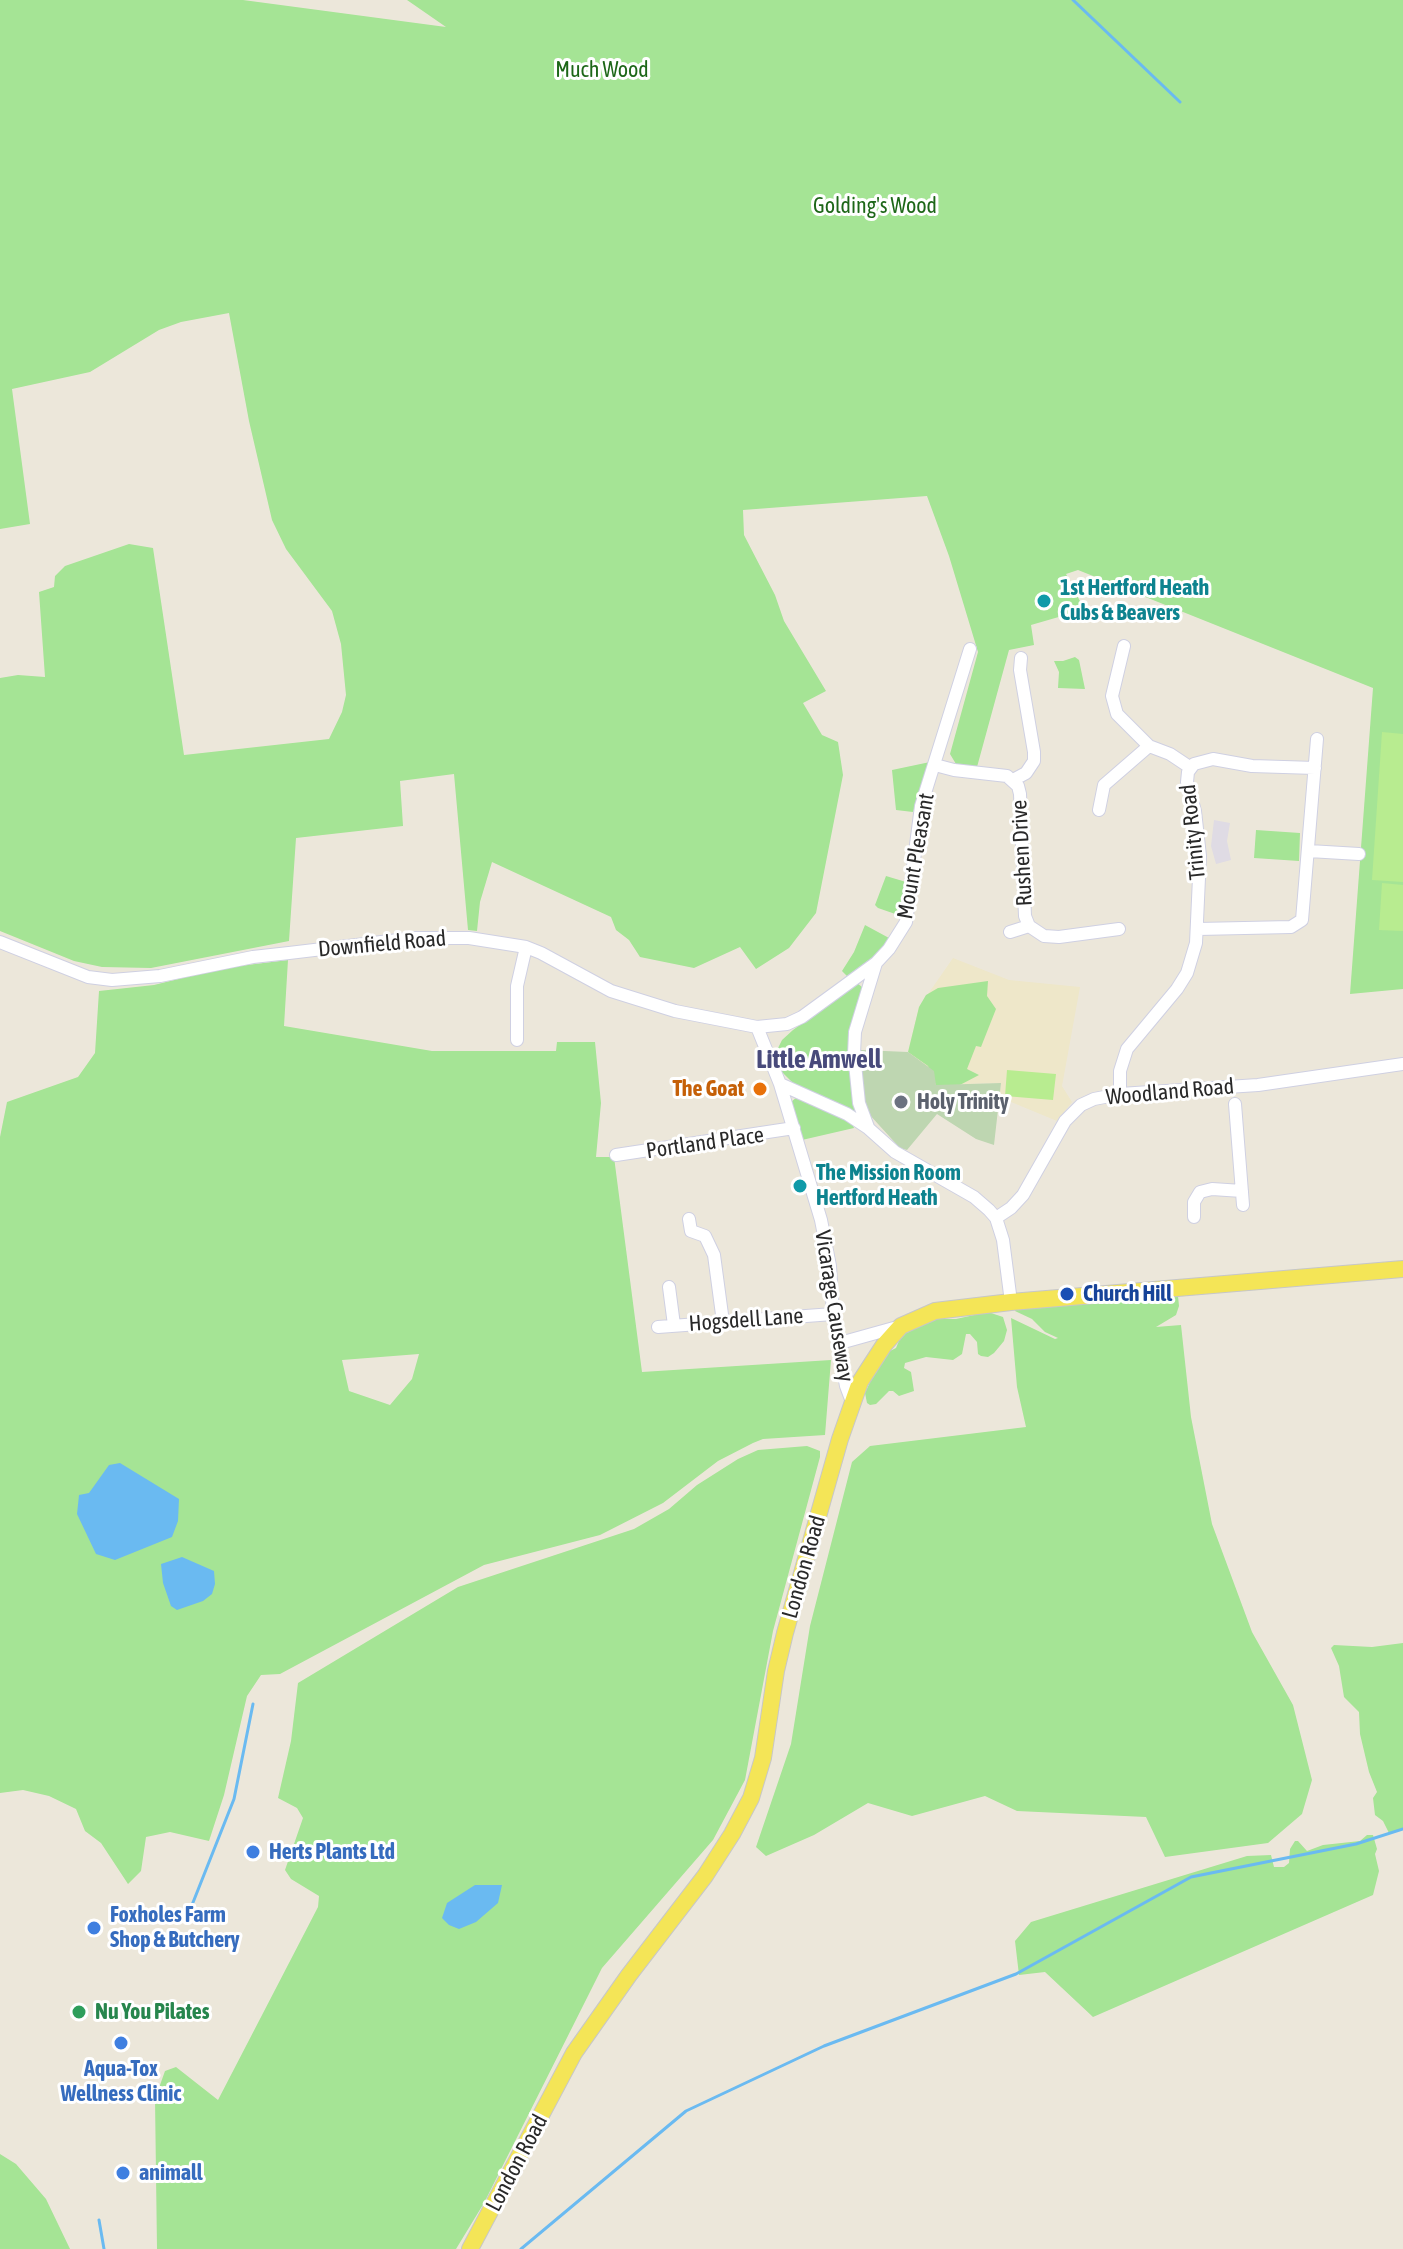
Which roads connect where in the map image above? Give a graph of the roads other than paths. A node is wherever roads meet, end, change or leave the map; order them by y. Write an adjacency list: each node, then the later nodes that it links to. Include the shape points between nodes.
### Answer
1 (1124, 646): 5 (street, via 1112,690 1113,707)
2 (970, 649): 6 (street, Mount Pleasant)
3 (1021, 658): 9 (street, Rushen Drive, via 1034,761)
4 (1317, 739): 8 (street)
5 (1149, 746): 7 (street); 10 (street, via 1104,785)
6 (935, 765): 9 (street, Rushen Drive); 19 (street, Mount Pleasant, via 921,806 908,916)
7 (1191, 768): 8 (street, Trinity Road, via 1213,759); 15 (street, Trinity Road, via 1187,782 1200,856)
8 (1315, 768): 11 (street)
9 (1013, 780): 13 (street, Rushen Drive, via 1020,794)
10 (1099, 810)
11 (1309, 851): 12 (street); 15 (street, via 1305,914 1298,925)
12 (1359, 854)
13 (1029, 926): 14 (street, Rushen Drive, via 1051,937); 16 (street, Rushen Drive)
14 (1119, 929)
15 (1198, 929): 28 (street, Trinity Road, via 1187,973 1127,1049)
16 (1010, 932)
17 (0, 942): 18 (street, Downfield Road, via 88,977 112,980 415,938 469,938)
18 (526, 947): 21 (street, Downfield Road, via 611,991 675,1011); 22 (street, via 517,986)
19 (876, 963): 20 (street, Mount Pleasant, via 802,1017); 31 (street, Mount Pleasant, via 855,1032 859,1103)
20 (778, 1026): 21 (street, Downfield Road); 23 (street)
21 (757, 1027): 23 (street, Vicarage Causeway)
22 (517, 1040)
23 (770, 1055): 25 (street, Vicarage Causeway)
24 (1403, 1064): 26 (street, Woodland Road)
25 (780, 1084): 30 (street, Vicarage Causeway); 31 (street)
26 (1258, 1085): 27 (street, Woodland Road); 29 (street)
27 (1211, 1088): 28 (street, Woodland Road); 29 (street)
28 (1120, 1094): 36 (street, Woodland Road, via 1077,1108 1023,1195)
29 (1235, 1104): 33 (street)
30 (794, 1128): 32 (street, Portland Place); 41 (street, Vicarage Causeway, via 821,1220)
31 (868, 1128): 36 (street, via 895,1152 974,1197)
32 (616, 1155)
33 (1242, 1191): 34 (street); 35 (street, via 1204,1190 1195,1198)
34 (1243, 1205)
35 (1194, 1217)
36 (996, 1218): 40 (street)
37 (689, 1219): 42 (street, via 691,1231 705,1236 714,1255)
38 (1403, 1269): 40 (main road, London Road)
39 (669, 1287): 43 (street)
40 (1011, 1302): 44 (main road, London Road, via 935,1311)
41 (833, 1314): 42 (street, Hogsdell Lane); 46 (street, Vicarage Causeway)
42 (723, 1322): 43 (street, Hogsdell Lane)
43 (674, 1325): 45 (street, Hogsdell Lane)
44 (901, 1326): 46 (street); 47 (main road, London Road, via 871,1364)
45 (658, 1327)
46 (840, 1343): 47 (street, Vicarage Causeway)
47 (852, 1402): 48 (main road, London Road, via 785,1633 751,1798 716,1860 574,2053)
48 (470, 2249)

